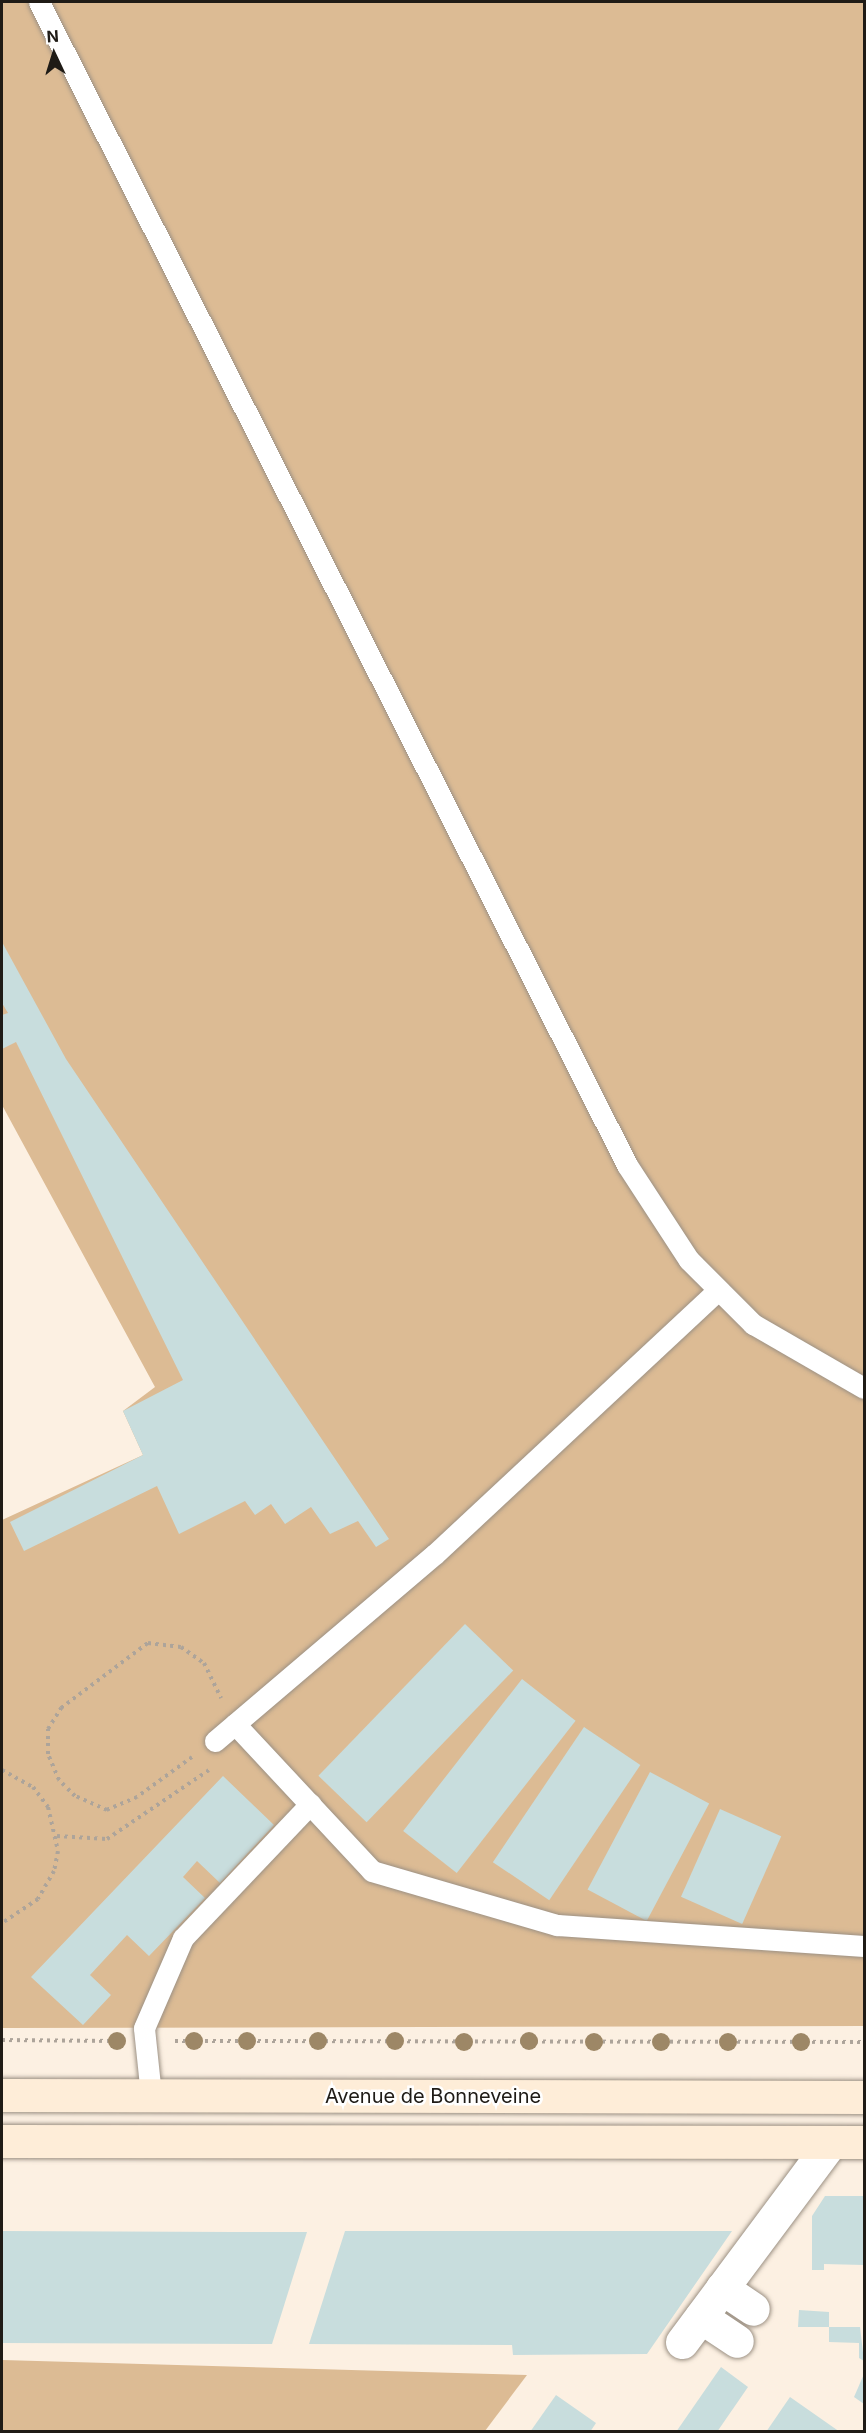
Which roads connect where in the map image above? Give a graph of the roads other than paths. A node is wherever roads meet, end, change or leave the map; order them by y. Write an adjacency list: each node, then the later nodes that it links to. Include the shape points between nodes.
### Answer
1 (39, 2): 2 (lane, via 627,1165 689,1260)
2 (718, 1290): 3 (lane, via 753,1324); 4 (lane, via 435,1554)
3 (864, 1389)
4 (235, 1724): 5 (lane); 6 (lane)
5 (215, 1741)
6 (310, 1804): 7 (lane, via 372,1871 557,1925); 9 (lane, via 183,1938 144,2028)
7 (864, 1946)
8 (2, 2095): 9 (street, Avenue de Bonneveine)
9 (152, 2095): 10 (street, Avenue de Bonneveine)
10 (864, 2097)
11 (2, 2141): 12 (street)
12 (831, 2142): 13 (street); 14 (street)
13 (864, 2142)
14 (722, 2288): 15 (street); 16 (street, via 691,2329)
15 (753, 2309)
16 (737, 2341)

